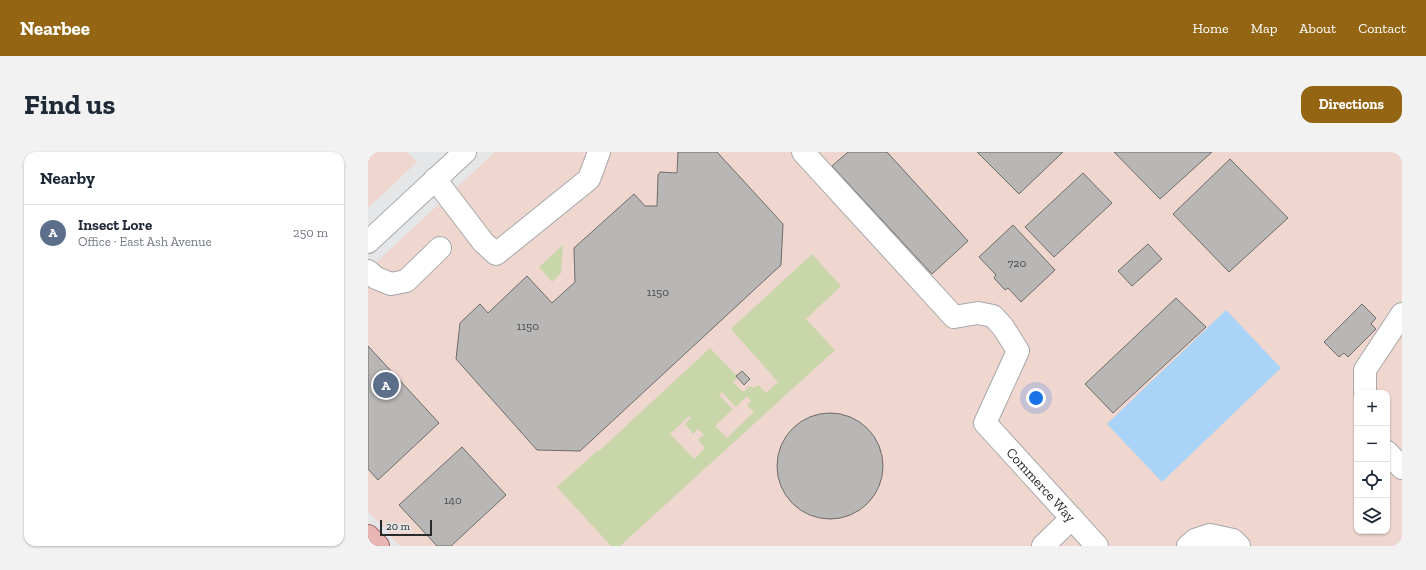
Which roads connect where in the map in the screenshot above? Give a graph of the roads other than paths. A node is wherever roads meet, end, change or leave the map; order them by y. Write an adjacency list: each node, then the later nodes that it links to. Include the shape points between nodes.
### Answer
1 (465, 152): 4 (street)
2 (599, 152): 4 (street, via 589,179 496,254 483,242)
3 (803, 152): 12 (street, Commerce Way, via 954,317 978,313 993,316 1003,327 1018,351 985,424)
4 (436, 179): 5 (street)
5 (368, 242)
6 (440, 248): 7 (street, via 406,281 391,284 376,278)
7 (368, 271)
8 (1402, 314): 9 (street, via 1365,370)
9 (1365, 390)
10 (1390, 455): 11 (street)
11 (1402, 468)
12 (1072, 518): 15 (street); 16 (street, Commerce Way)
13 (368, 536): 14 (main road)
14 (378, 546)
15 (1043, 546)
16 (1097, 546)
17 (1188, 546): 18 (street, via 1195,540 1210,535 1233,540)
18 (1239, 546)

